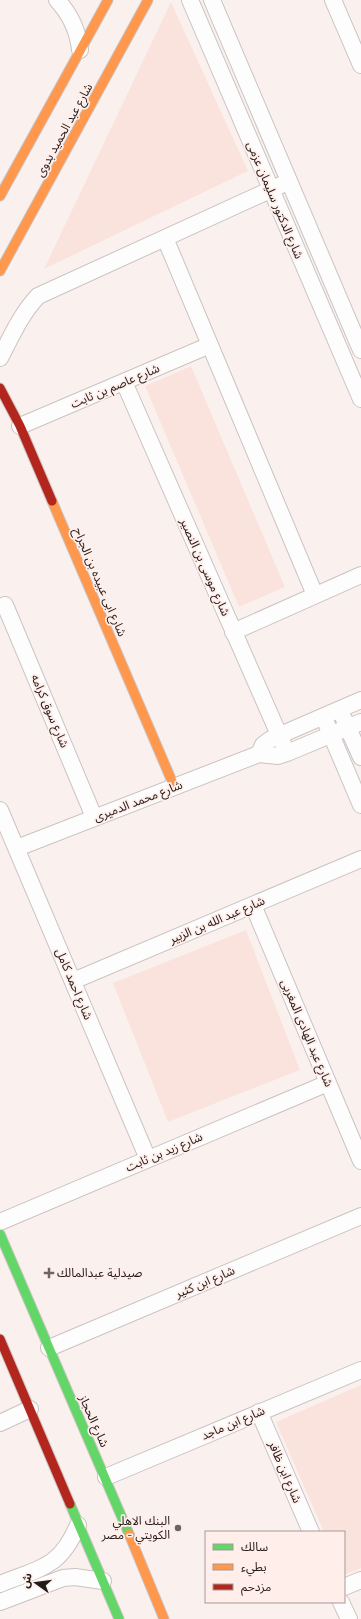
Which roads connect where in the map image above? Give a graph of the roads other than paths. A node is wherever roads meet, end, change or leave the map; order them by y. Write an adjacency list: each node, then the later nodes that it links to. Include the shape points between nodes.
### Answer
1 (57, 0): 7 (street, via 70,16)
2 (108, 0): 7 (main road, شارع عبد الحميد بدوى)
3 (148, 0): 13 (main road, شارع عبد الحميد بدوى)
4 (190, 0): 10 (street, شارع الدكتور سليمان عزمى)
5 (212, 0): 9 (street, شارع الدكتور سليمان عزمى)
6 (333, 0): 8 (street)
7 (80, 50): 11 (main road, شارع عبد الحميد بدوى)
8 (361, 65)
9 (289, 181): 10 (street); 15 (street, شارع الدكتور سليمان عزمى)
10 (271, 189): 12 (street); 19 (street, شارع الدكتور سليمان عزمى)
11 (0, 196)
12 (165, 238): 14 (street); 16 (street, via 38,296 21,318)
13 (0, 271)
14 (210, 345): 17 (street, شارع عاصم بن ثابت); 22 (street)
15 (361, 350)
16 (0, 358)
17 (124, 382): 20 (street, شارع عاصم بن ثابت); 24 (street, شارع موسى بن النصير)
18 (0, 388): 20 (main road, شارع ابى عبيده بن الجراح)
19 (361, 399)
20 (20, 426): 34 (main road, شارع ابى عبيده بن الجراح)
21 (361, 575): 22 (street)
22 (315, 596): 24 (street)
23 (5, 605): 37 (street, شارع سوق كرامه)
24 (233, 632): 29 (street, شارع موسى بن النصير)
25 (361, 700): 26 (street, شارع محمد الدميرى)
26 (340, 709): 27 (street, شارع محمد الدميرى); 28 (street)
27 (323, 716): 29 (street, شارع محمد الدميرى); 30 (street)
28 (355, 725): 30 (street, شارع محمد الدميرى); 33 (street)
29 (279, 735): 31 (street, شارع موسى بن النصير); 32 (street, شارع محمد الدميرى, via 263,746)
30 (331, 735): 31 (street, شارع محمد الدميرى); 35 (street)
31 (287, 753): 32 (street, شارع محمد الدميرى, via 273,756)
32 (259, 754): 34 (street, شارع محمد الدميرى)
33 (361, 758)
34 (174, 786): 37 (street, شارع محمد الدميرى)
35 (361, 805)
36 (0, 810): 38 (street, شارع احمد كامل)
37 (94, 817): 38 (street, شارع محمد الدميرى)
38 (16, 848): 41 (street, شارع احمد كامل)
39 (361, 859): 40 (street, شارع عبد الله بن الزبير)
40 (253, 905): 41 (street, شارع عبد الله بن الزبير); 42 (street, شارع عبد الهادى المغربى)
41 (73, 981): 43 (street, شارع احمد كامل)
42 (328, 1084): 43 (street, شارع زيد بن ثابت); 44 (street, شارع عبد الهادى المغربى)
43 (148, 1159): 46 (street, شارع زيد بن ثابت)
44 (361, 1161)
45 (361, 1216): 49 (street, شارع ابن كثير)
46 (0, 1222)
47 (0, 1234): 49 (main road, شارع الحجاز)
48 (0, 1339): 51 (main road)
49 (49, 1348): 54 (main road, شارع الحجاز)
50 (361, 1370): 52 (street, شارع ابن ماجد)
51 (30, 1409): 53 (street); 55 (main road)
52 (259, 1412): 54 (street, شارع ابن ماجد); 56 (street, شارع ابن ظافر)
53 (0, 1423)
54 (106, 1477): 64 (main road, شارع الحجاز)
55 (78, 1525): 58 (main road); 59 (street, via 72,1540 47,1566)
56 (311, 1531)
57 (361, 1580): 60 (street)
58 (103, 1581): 61 (street, via 81,1577 63,1578); 63 (main road)
59 (0, 1584)
60 (345, 1587)
61 (0, 1602)
62 (341, 1603): 65 (street)
63 (119, 1619)
64 (164, 1619)
65 (349, 1619)

